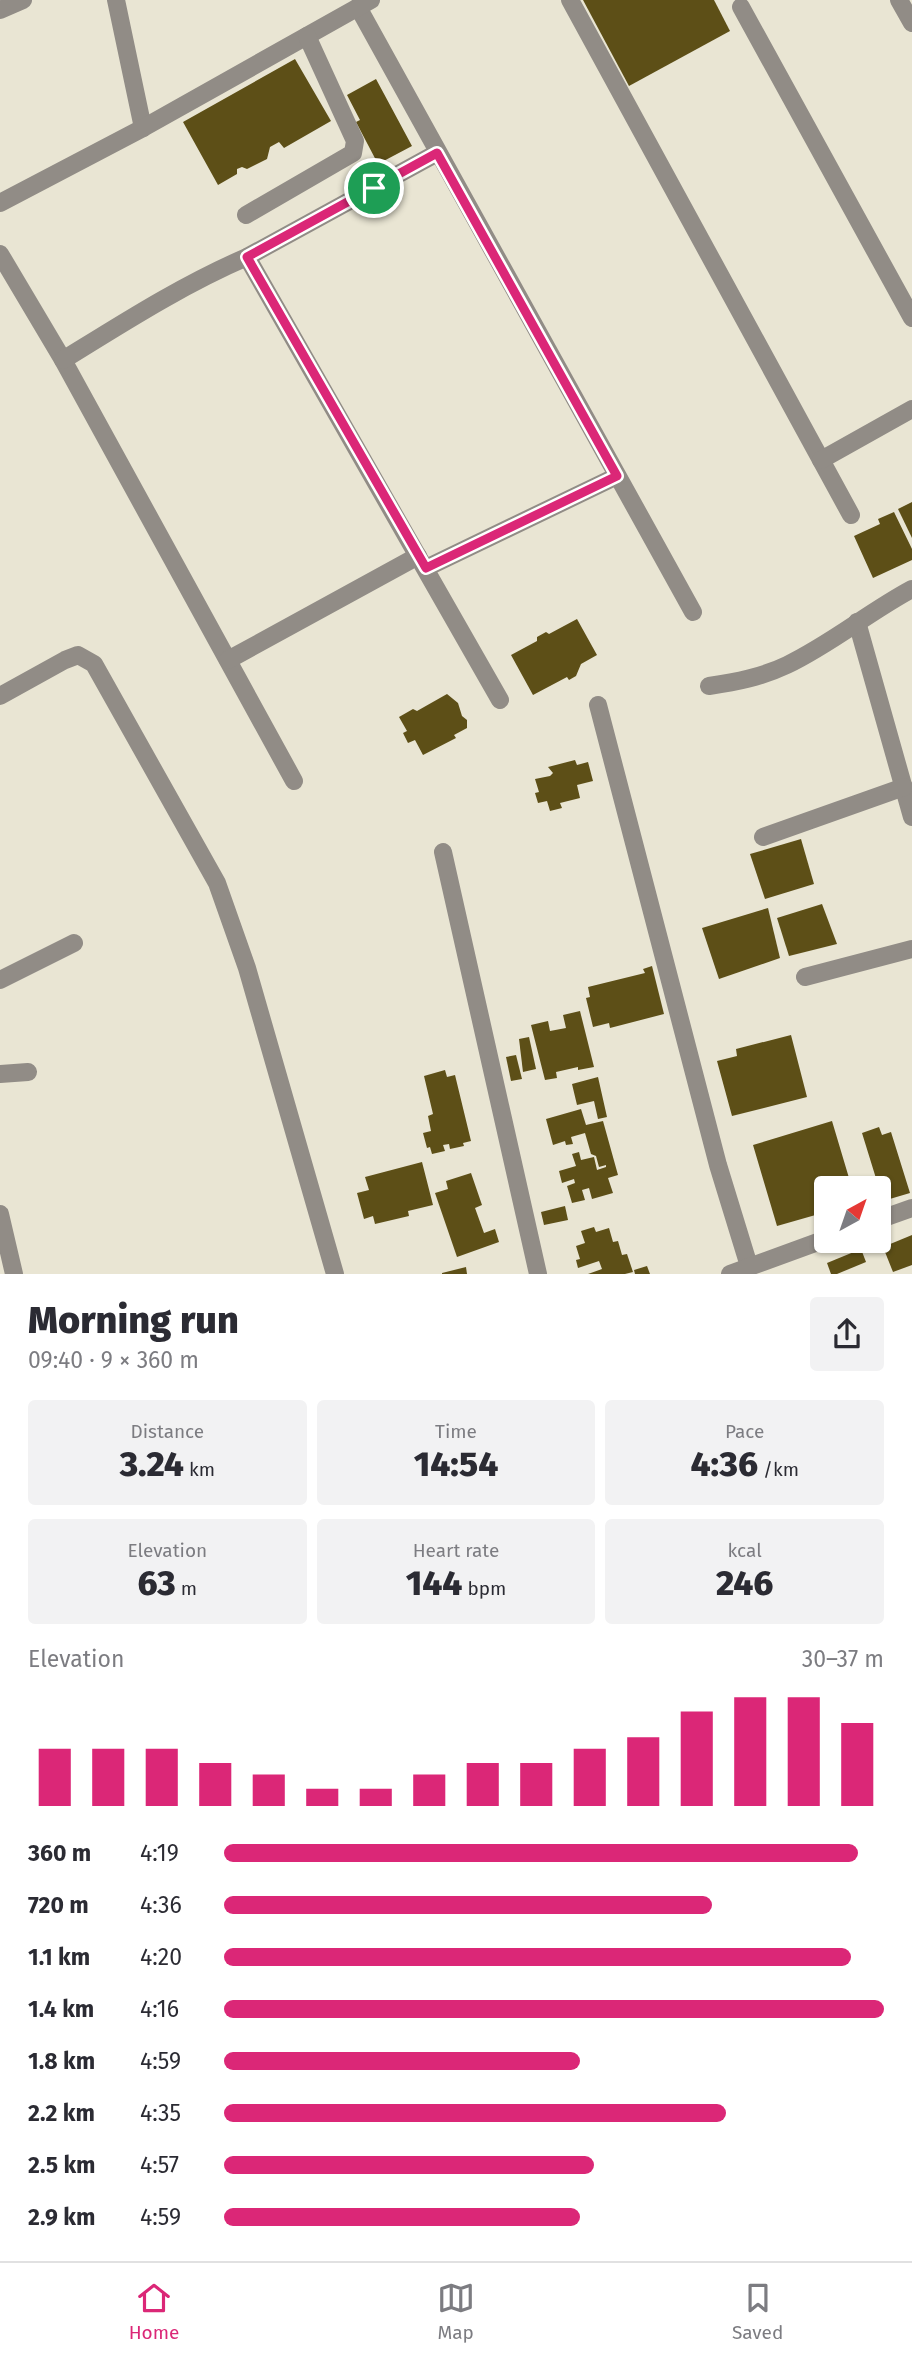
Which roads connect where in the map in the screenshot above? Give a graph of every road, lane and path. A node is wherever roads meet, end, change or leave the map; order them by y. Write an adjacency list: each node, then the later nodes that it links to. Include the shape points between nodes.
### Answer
1 (23, 0): 7 (street)
2 (116, 0): 10 (street)
3 (570, 0): 19 (street)
4 (899, 0): 8 (street)
5 (744, 2): 16 (street)
6 (364, 4): 9 (street); 11 (street)
7 (0, 10)
8 (912, 23)
9 (307, 36): 10 (street); 13 (street, via 355,141 353,153)
10 (143, 128): 12 (street)
11 (437, 153): 15 (street); 20 (street)
12 (0, 203)
13 (246, 215)
14 (0, 254): 17 (street)
15 (247, 257): 17 (street, via 160,300); 22 (street)
16 (912, 318)
17 (63, 360): 26 (street)
18 (912, 410): 19 (street)
19 (821, 460): 21 (street)
20 (617, 476): 22 (street); 24 (street)
21 (851, 515)
22 (422, 562): 26 (street); 29 (street)
23 (912, 589): 25 (street)
24 (693, 612)
25 (858, 622): 27 (street, via 787,665 746,681); 32 (street)
26 (228, 660): 31 (street)
27 (709, 686)
28 (0, 696): 48 (street, via 78,654 94,664 217,883 247,968)
29 (500, 700)
30 (598, 705): 46 (street, via 718,1165)
31 (294, 781)
32 (904, 788): 33 (street); 34 (street)
33 (912, 817)
34 (762, 836)
35 (443, 852): 49 (street)
36 (74, 943): 39 (street)
37 (912, 949): 38 (street)
38 (806, 977)
39 (0, 980)
40 (28, 1072): 41 (street)
41 (0, 1074)
42 (912, 1208): 44 (street)
43 (0, 1214): 47 (street)
44 (891, 1215)
45 (814, 1243): 46 (street)
46 (749, 1266): 50 (street)
47 (14, 1274)
48 (335, 1274)
49 (538, 1274)
50 (730, 1274)

